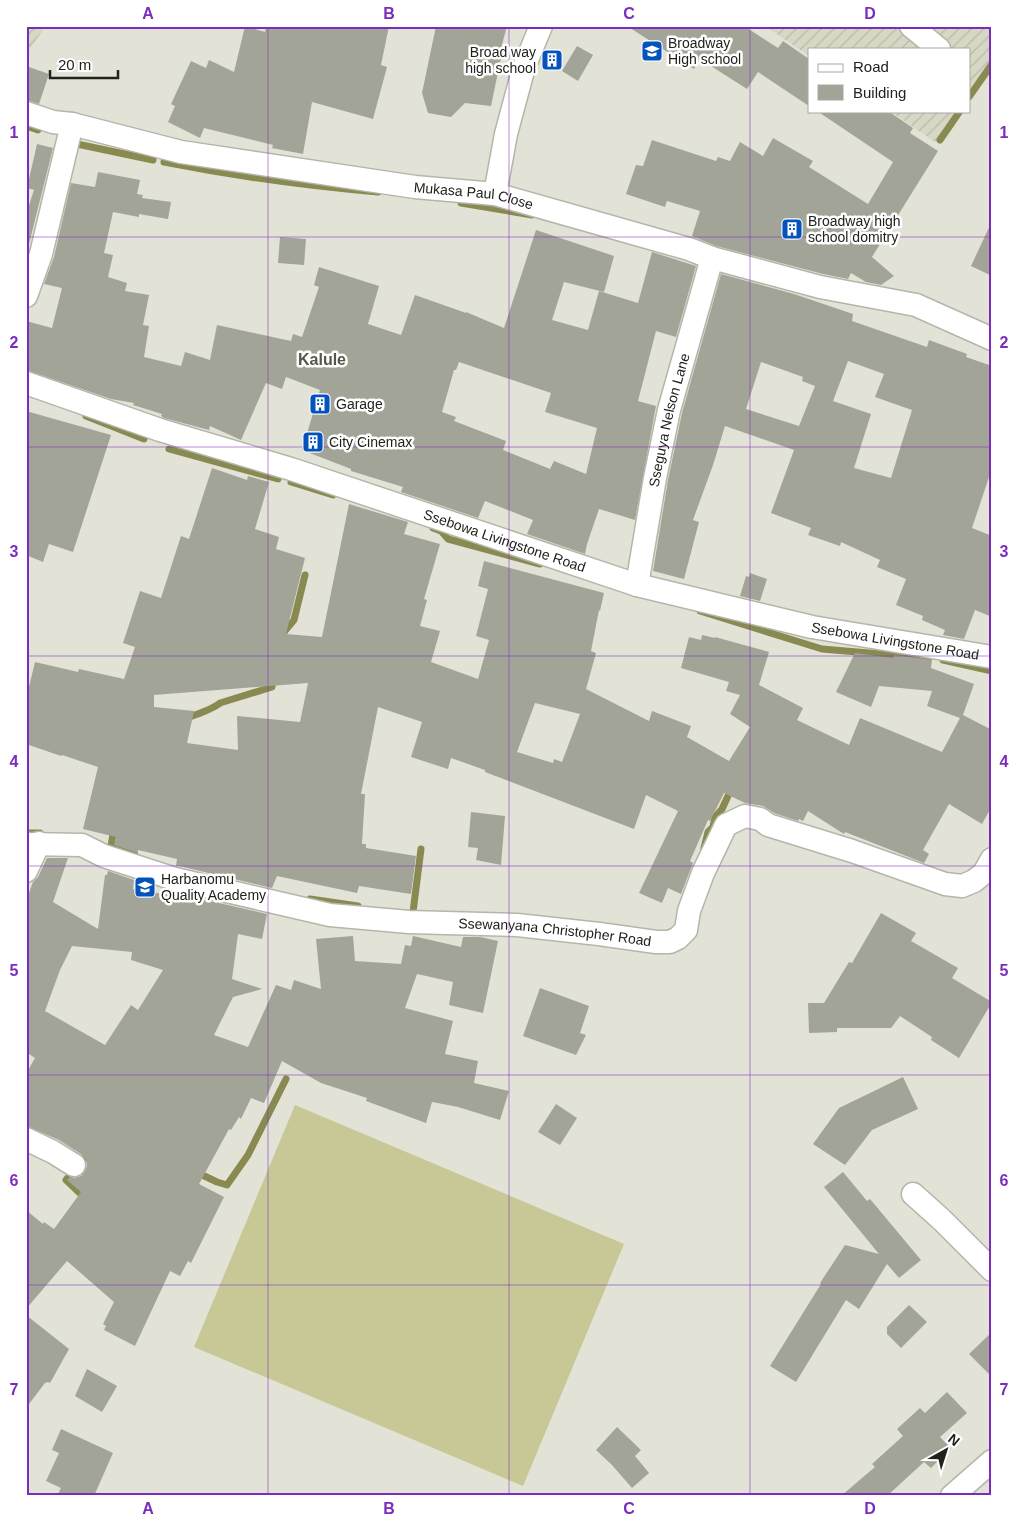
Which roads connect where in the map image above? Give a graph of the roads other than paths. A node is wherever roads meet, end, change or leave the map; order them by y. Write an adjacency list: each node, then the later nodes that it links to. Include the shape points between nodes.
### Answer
1 (541, 26): 6 (street, via 524,67 506,134)
2 (910, 26): 3 (street)
3 (938, 48)
4 (26, 113): 5 (street, Mukasa Paul Close)
5 (72, 124): 6 (street, Mukasa Paul Close, via 181,152 415,187); 8 (street, via 41,254)
6 (495, 194): 7 (street, Mukasa Paul Close)
7 (712, 258): 9 (street, Mukasa Paul Close, via 820,287 916,304); 11 (street, Sseguya Nelson Lane, via 669,410)
8 (26, 296)
9 (992, 340)
10 (26, 383): 11 (street, Ssebowa Livingstone Road, via 160,430 291,469)
11 (637, 585): 12 (street, Ssebowa Livingstone Road, via 812,627)
12 (992, 657)
13 (32, 843): 14 (street, Ssewanyana Christopher Road, via 82,845 104,856 175,879 330,915 517,926 656,942 670,942 686,930 689,911 703,874 726,825 745,816 945,884 962,886 974,881); 15 (street)
14 (992, 860)
15 (26, 871)
16 (26, 1139): 17 (street)
17 (74, 1165)
18 (913, 1194): 19 (street)
19 (992, 1270)
20 (992, 1461): 21 (street)
21 (952, 1496)

